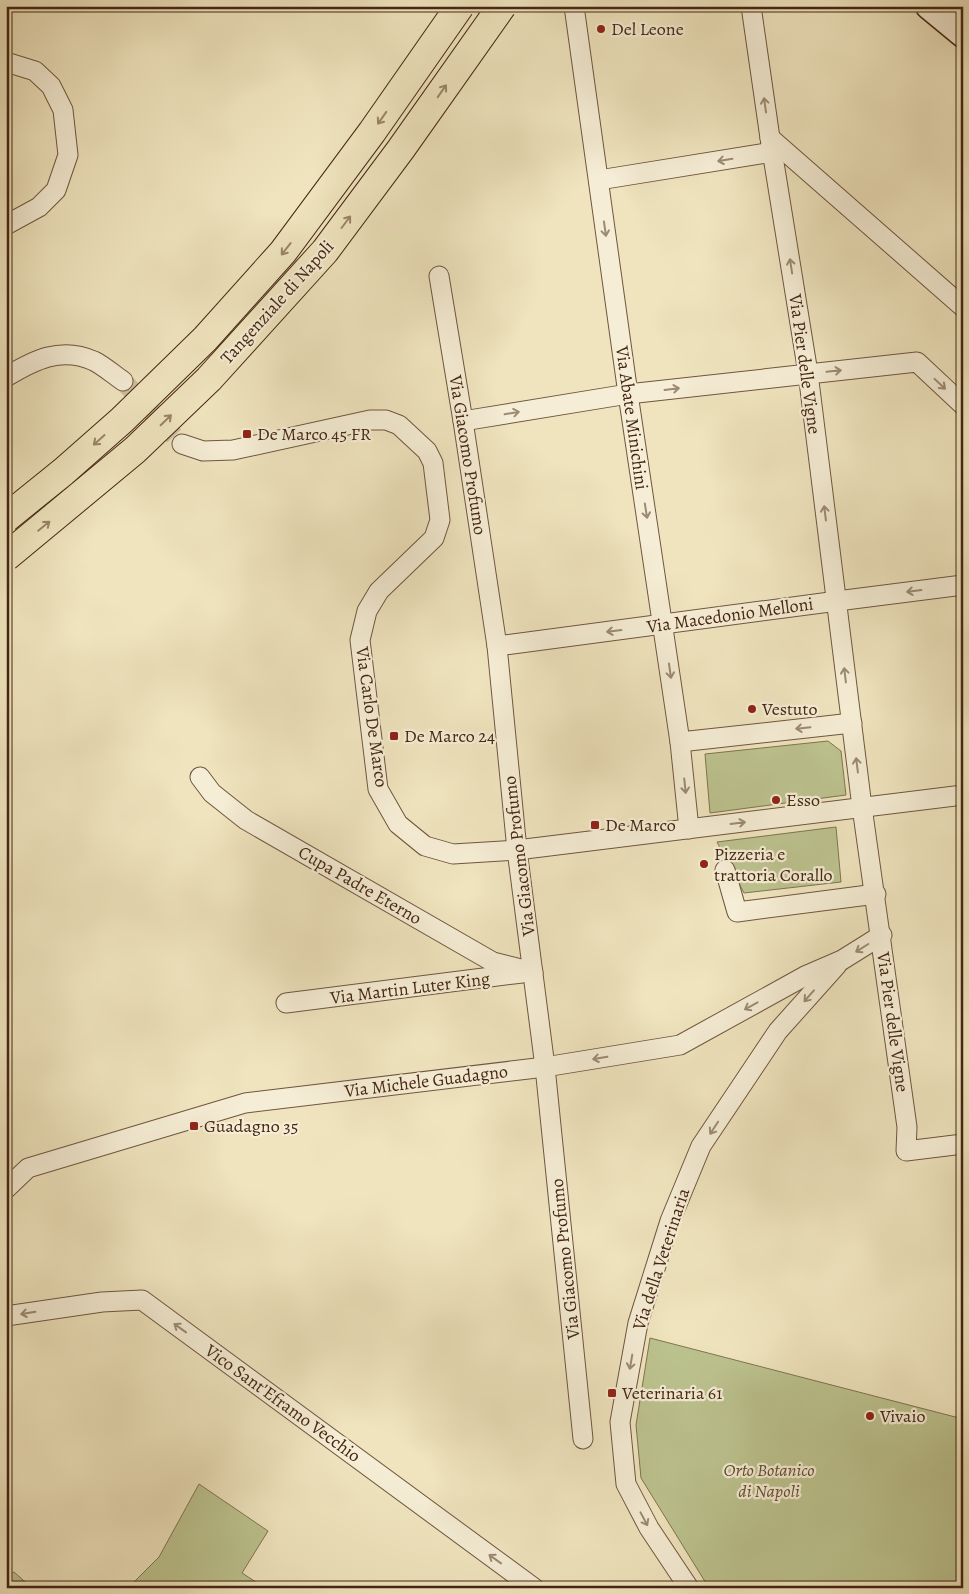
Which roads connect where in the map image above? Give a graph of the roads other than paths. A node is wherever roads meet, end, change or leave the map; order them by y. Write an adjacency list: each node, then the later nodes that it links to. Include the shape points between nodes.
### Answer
1 (460, 6): 20 (highway, Tangenziale di Napoli, one-way to 20, bridge, via 283,252 204,339 122,420)
2 (502, 6): 21 (highway, Tangenziale di Napoli, one-way to 2, bridge, via 135,450 209,379 325,251 402,149)
3 (574, 6): 9 (street, Via Abate Minichini)
4 (751, 6): 8 (street, Via Pier delle Vigne, one-way to 4)
5 (929, 6): 6 (main road)
6 (963, 34)
7 (6, 62): 10 (street, via 35,71 51,86 63,110 68,155 56,190 39,207)
8 (771, 145): 9 (street, one-way to 9); 12 (street); 13 (street, Via Pier delle Vigne, one-way to 8)
9 (598, 180): 16 (street, Via Abate Minichini, one-way to 16)
10 (6, 225)
11 (439, 276): 18 (street, Via Giacomo Profumo)
12 (963, 307)
13 (808, 373): 16 (street, one-way to 13); 17 (street, one-way to 17, via 917,362); 23 (street, Via Pier delle Vigne, one-way to 13)
14 (6, 377): 15 (street, via 48,356 68,354 94,361)
15 (123, 381)
16 (628, 394): 18 (street, one-way to 16); 24 (street, Via Abate Minichini, one-way to 24)
17 (963, 405)
18 (464, 421): 25 (street, Via Giacomo Profumo)
19 (182, 444): 32 (street, Via Carlo De Marco, via 203,451 233,450 370,420 386,420 399,425 426,451 433,463 440,520 434,538 379,591 367,611 360,640 378,789 398,824 425,846 453,854)
20 (6, 518)
21 (6, 557)
22 (963, 585): 23 (street, Via Macedonio Melloni, one-way to 23)
23 (835, 601): 24 (street, Via Macedonio Melloni); 26 (street, Via Pier delle Vigne, one-way to 23)
24 (663, 625): 25 (street, Via Macedonio Melloni, one-way to 25); 27 (street, Via Abate Minichini, one-way to 27)
25 (497, 646): 32 (street, Via Giacomo Profumo)
26 (852, 723): 27 (street, one-way to 27); 30 (street, Via Pier delle Vigne, one-way to 26)
27 (680, 742): 31 (street, Via Abate Minichini, one-way to 31)
28 (200, 777): 37 (street, Cupa Padre Eterno, via 212,793 246,820 493,962)
29 (963, 795): 30 (street, Via Carlo De Marco)
30 (862, 807): 31 (street, Via Carlo De Marco, one-way to 30); 34 (street, Via Pier delle Vigne)
31 (689, 829): 32 (street, Via Carlo De Marco)
32 (517, 850): 37 (street, Via Giacomo Profumo)
33 (726, 870): 34 (street, via 737,912)
34 (876, 894): 35 (street, Via Pier delle Vigne)
35 (882, 935): 36 (street, one-way to 36); 40 (street, Via Pier delle Vigne, via 907,1127 906,1151)
36 (842, 960): 39 (street, Via Michele Guadagno, one-way to 39, via 805,976 680,1045); 45 (street, Via della Veterinaria, one-way to 45, via 778,1031 702,1146 670,1222 638,1323 620,1422 626,1484 649,1528)
37 (533, 972): 38 (street, Via Martin Luter King); 39 (street, Via Giacomo Profumo)
38 (286, 1004)
39 (545, 1067): 41 (street, Via Michele Guadagno, via 245,1103 28,1168); 43 (street, Via Giacomo Profumo)
40 (963, 1144)
41 (6, 1189)
42 (6, 1316): 44 (street, Vico Sant'Eframo Vecchio, one-way to 42, via 142,1300 102,1302)
43 (583, 1439)
44 (534, 1588)
45 (689, 1588)

